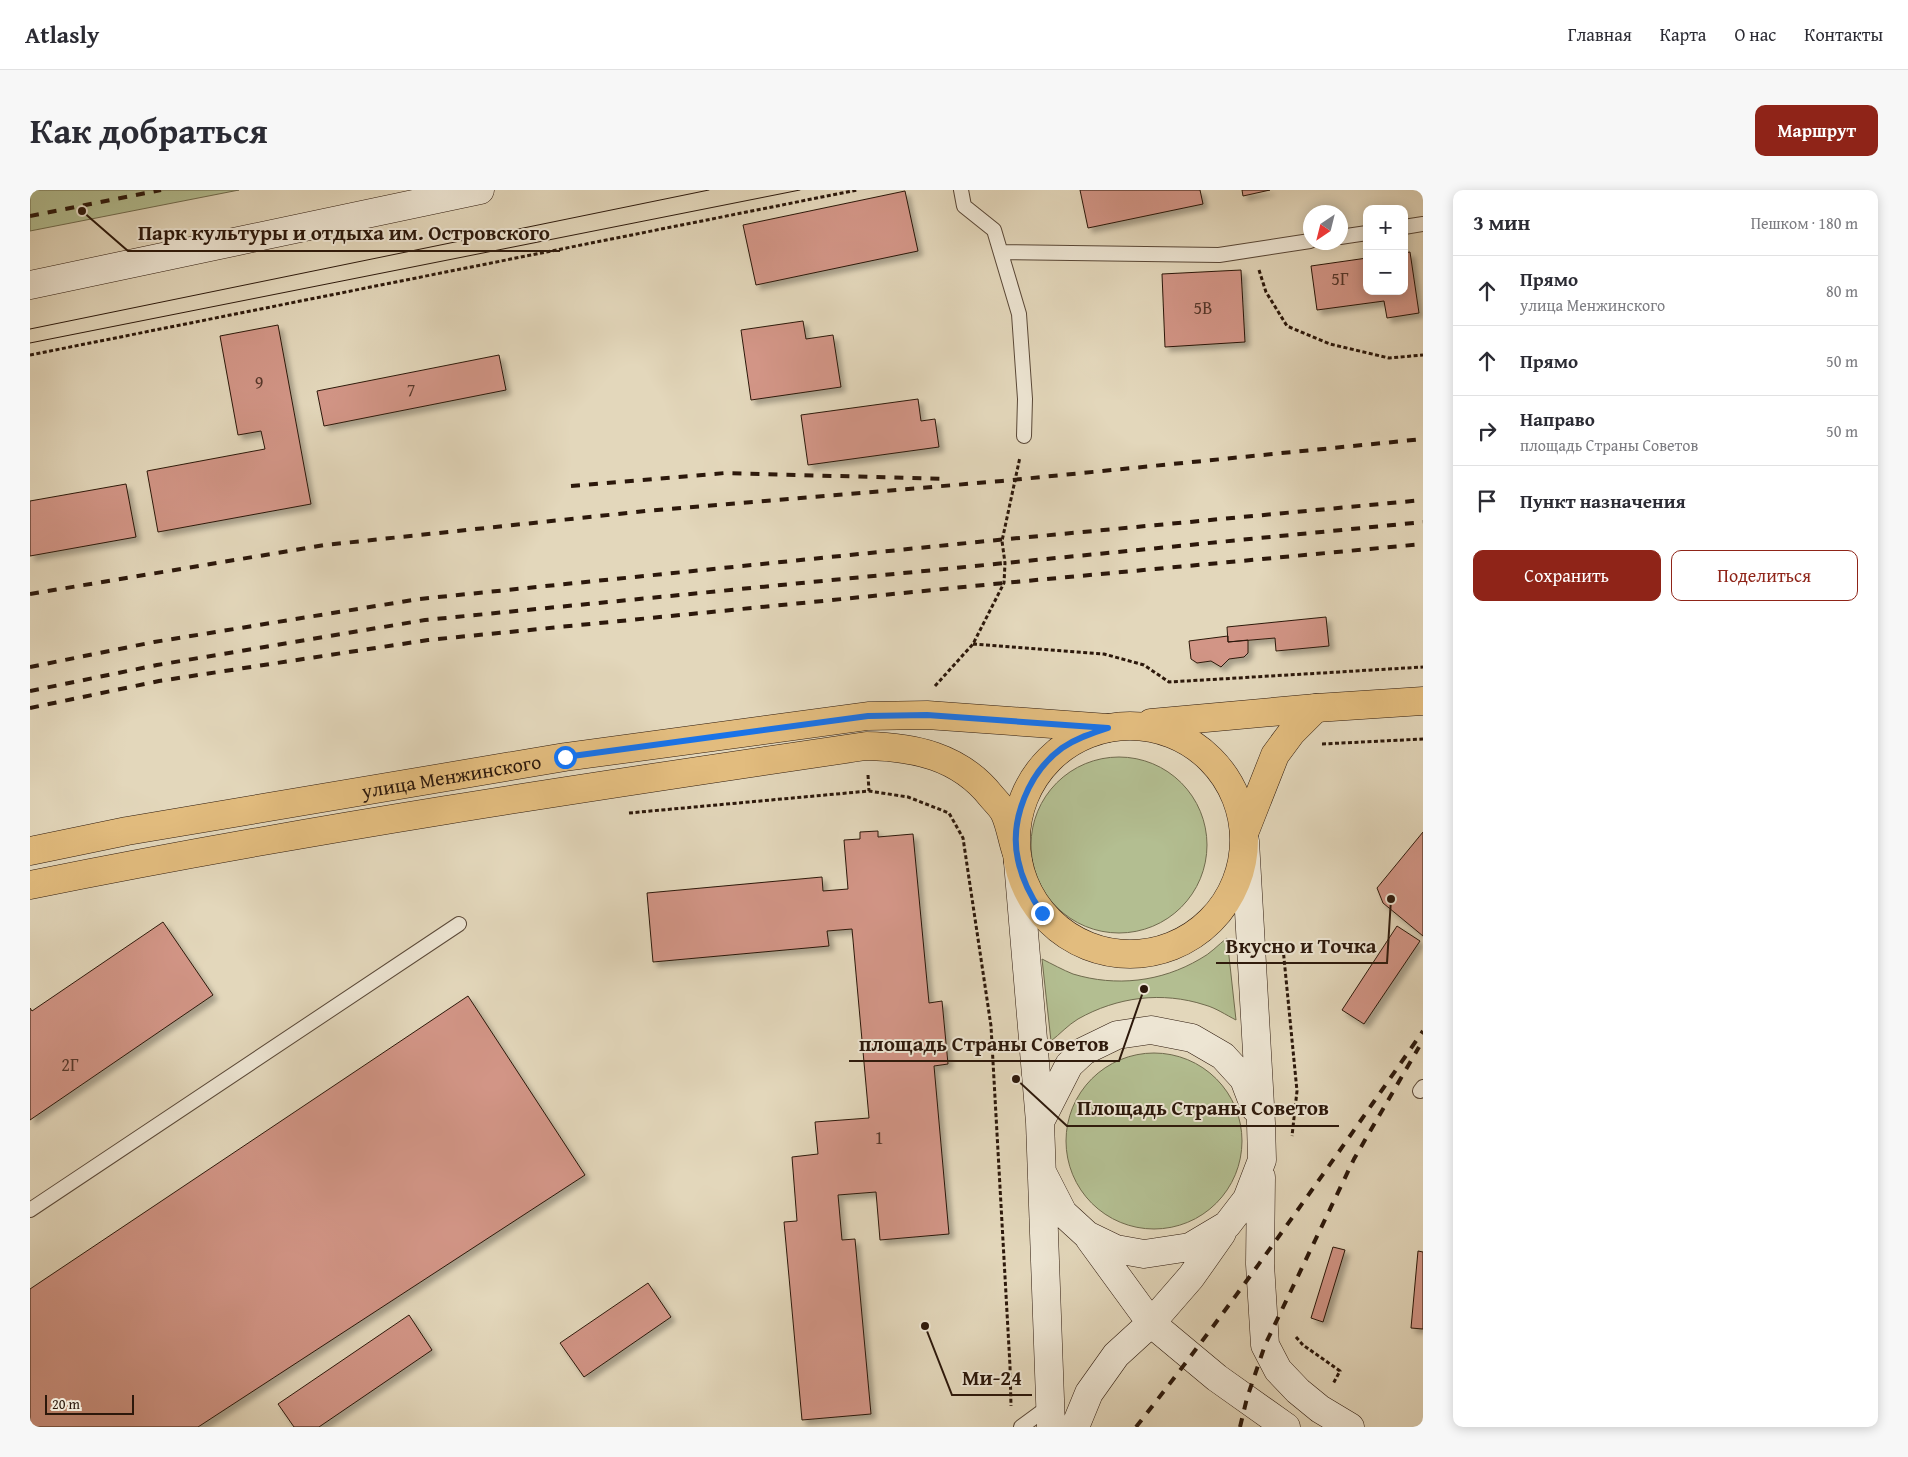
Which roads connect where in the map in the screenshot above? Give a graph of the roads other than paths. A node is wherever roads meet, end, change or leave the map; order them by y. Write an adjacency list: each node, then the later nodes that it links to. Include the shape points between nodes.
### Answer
1 (480, 190): 9 (main road)
2 (961, 190): 8 (lane, via 964,206 994,230)
3 (1423, 224): 4 (lane)
4 (1408, 226)
5 (1363, 234): 6 (lane)
6 (1348, 236)
7 (1303, 242): 8 (lane, via 1219,255)
8 (1001, 252): 10 (lane, via 1019,314 1025,399)
9 (30, 285)
10 (1024, 436)
11 (1423, 701): 12 (main road)
12 (1316, 708): 13 (main road); 14 (main road, via 1275,755)
13 (1116, 727): 14 (main road, via 1148,727 1176,736 1198,748 1220,769 1236,797); 15 (main road, улица Менжинского, via 927,715 868,716 565,757 127,831); 16 (main road, via 1082,736 1062,748 1033,780 1022,804 1016,829)
14 (1245, 836): 16 (main road, улица Менжинского, via 1241,869 1231,894 1217,915 1205,927 1172,947 1138,954 1099,950 1062,932 1042,913 1029,894); 20 (main road)
15 (30, 851)
16 (1017, 856): 17 (main road, улица Менжинского, via 1004,813 986,790 957,765 922,752 866,746 571,790 134,864); 19 (main road)
17 (30, 885)
18 (459, 924): 23 (lane)
19 (1040, 1122): 20 (main road, via 1069,1065 1084,1051 1117,1035 1152,1030 1192,1038 1223,1056 1244,1080); 22 (main road)
20 (1261, 1123): 21 (main road)
21 (1262, 1160): 24 (main road, via 1248,1199); 31 (main road, via 1260,1264 1264,1344 1278,1370 1298,1391)
22 (1042, 1172): 25 (main road, via 1063,1213); 27 (main road)
23 (30, 1210)
24 (1227, 1225): 25 (main road, via 1190,1247 1144,1254 1116,1249); 26 (main road, via 1191,1277)
25 (1087, 1234): 26 (main road)
26 (1151, 1323): 29 (main road, via 1116,1355 1089,1393); 30 (main road, via 1217,1378)
27 (1051, 1416): 28 (lane)
28 (1021, 1427)
29 (1075, 1427)
30 (1286, 1427)
31 (1350, 1427)

